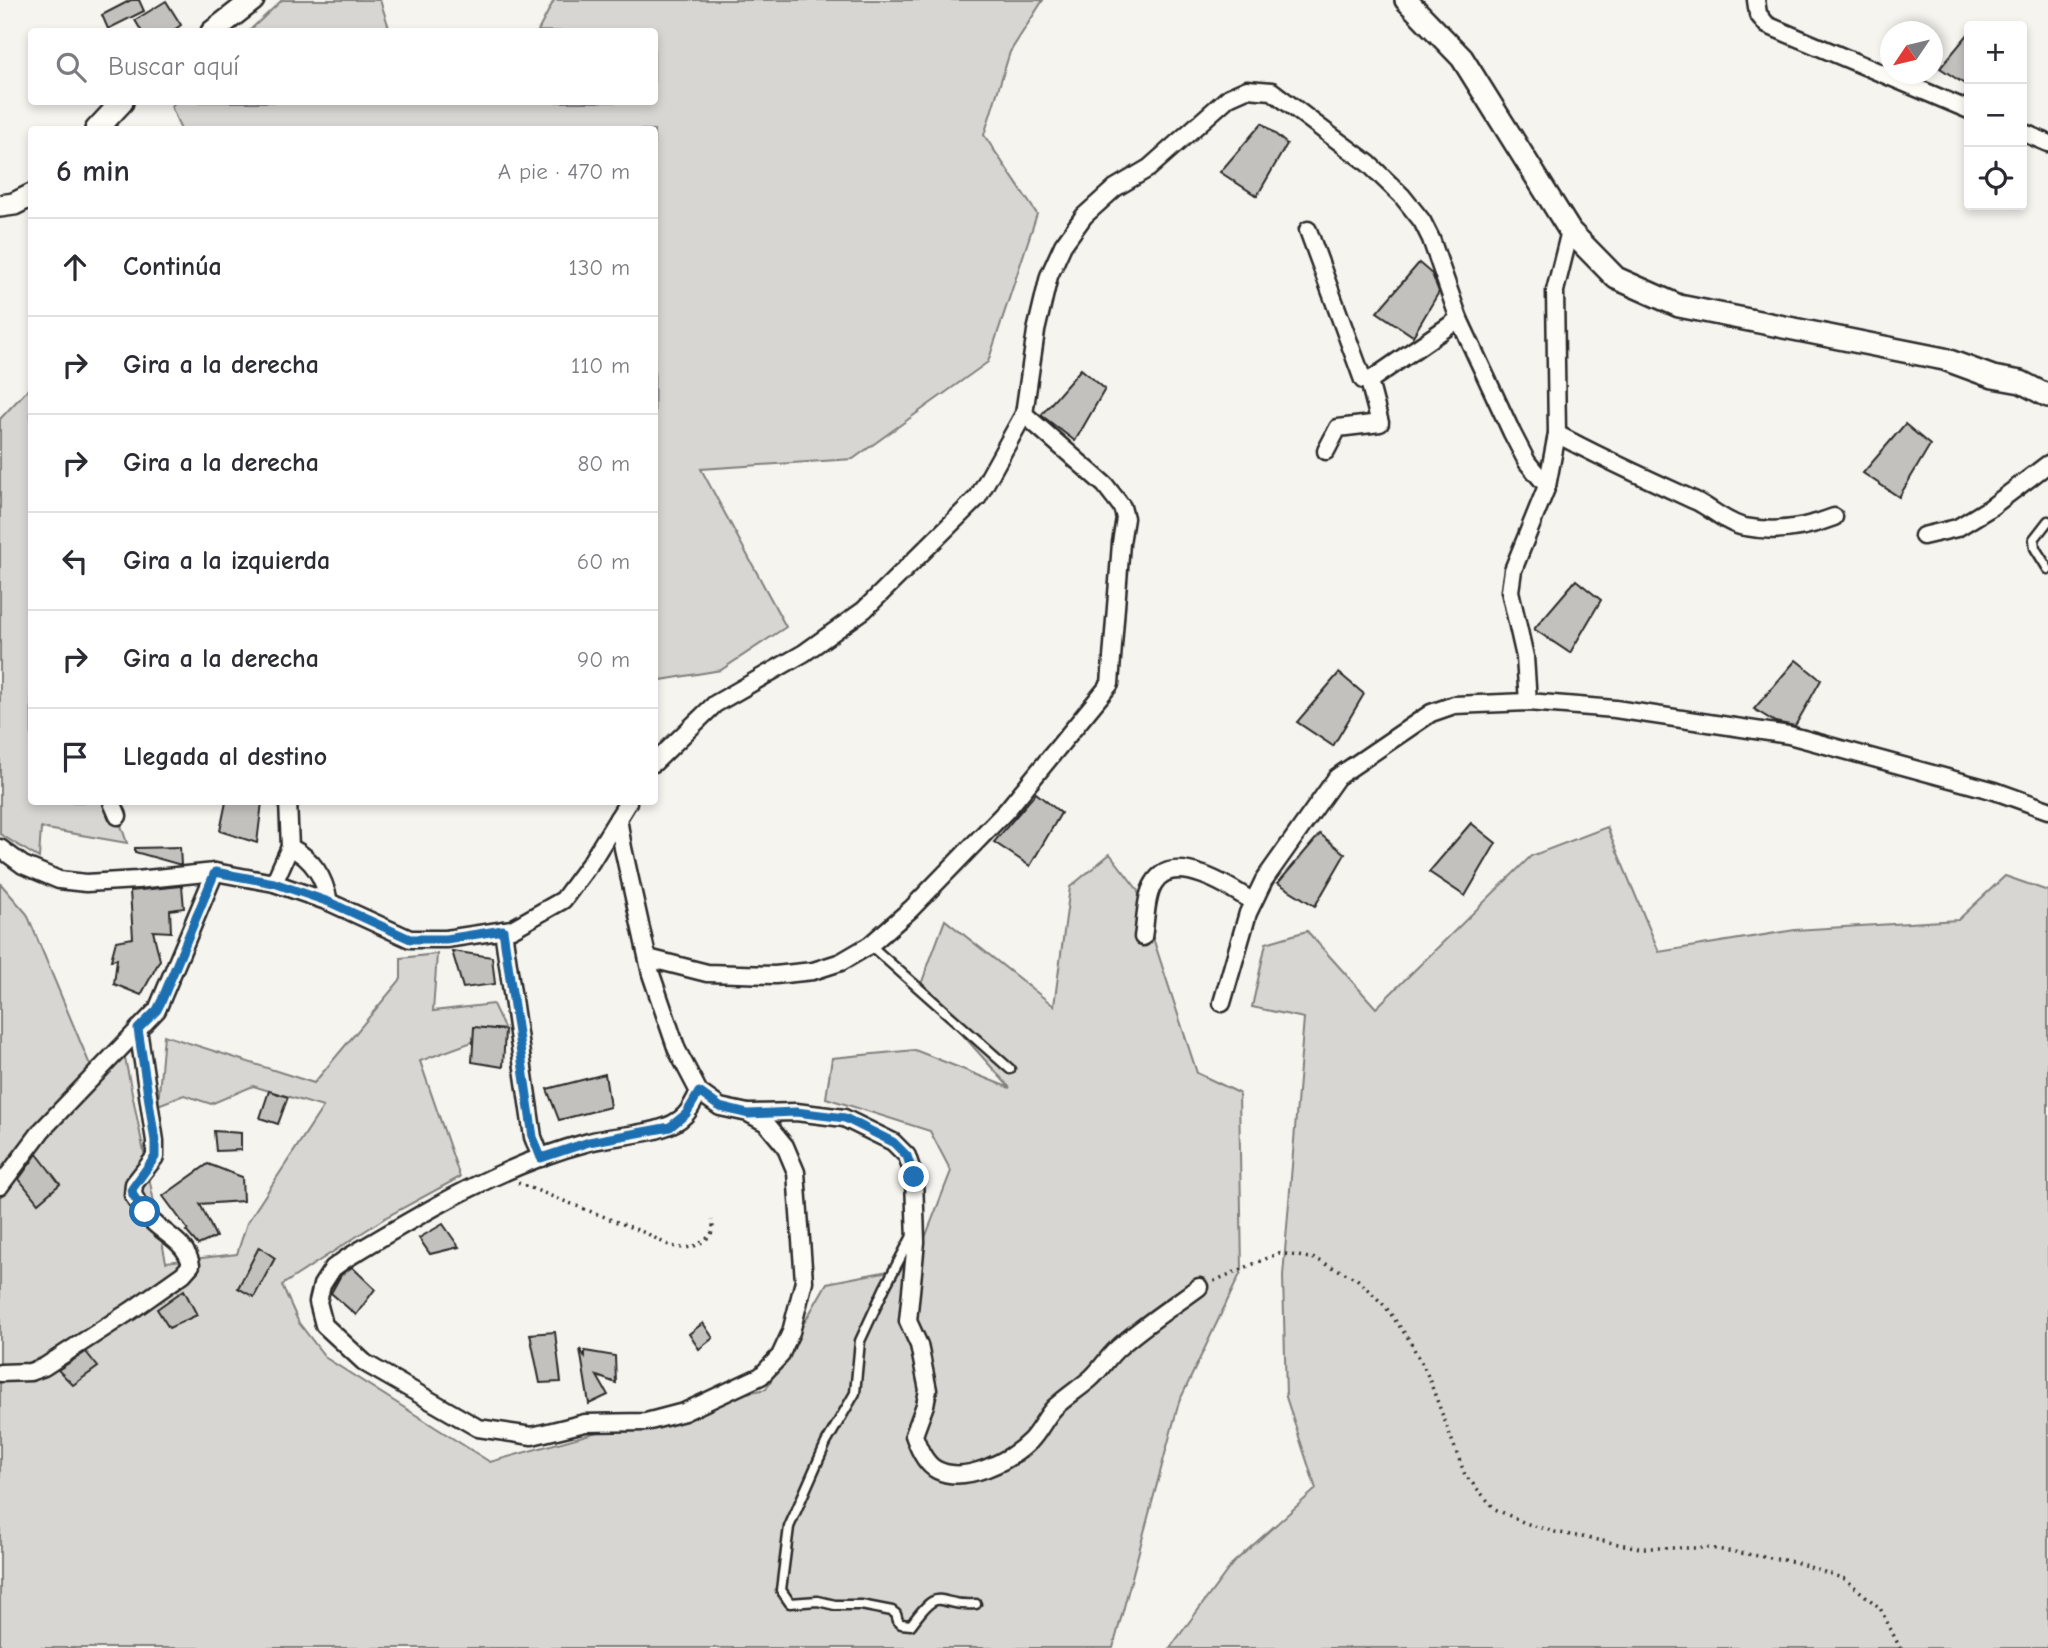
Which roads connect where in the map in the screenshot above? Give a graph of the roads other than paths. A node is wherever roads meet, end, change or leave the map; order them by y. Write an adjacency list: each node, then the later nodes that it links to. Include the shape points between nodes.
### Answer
1 (253, 0): 4 (main road)
2 (1406, 0): 13 (main road, via 1462,58)
3 (1756, 0): 6 (street, via 1758,14 1767,25)
4 (217, 28)
5 (119, 105): 7 (main road)
6 (1964, 108)
7 (100, 126)
8 (2027, 134): 9 (street)
9 (2048, 143)
10 (28, 197): 11 (main road)
11 (0, 206)
12 (1308, 230): 15 (street, via 1363,380)
13 (1570, 231): 16 (main road, via 1615,278 1679,306 1944,359); 18 (street, via 1555,291)
14 (1459, 319): 15 (street); 17 (street, via 1431,239 1402,196 1369,164 1272,91 1247,89 1229,97 1149,168 1115,188 1084,216 1063,245 1049,276 1036,331); 21 (street, via 1511,433)
15 (1369, 381): 19 (street, via 1380,423 1338,428)
16 (2048, 396)
17 (1024, 414): 27 (street, via 978,497 864,610 804,653 715,704); 40 (street, via 1105,485 1122,507 1125,518 1110,684 1007,810 912,909)
18 (1557, 434): 21 (street); 22 (street, via 1740,527 1811,527)
19 (1326, 451)
20 (2048, 464): 24 (street, via 1957,528)
21 (1548, 486): 26 (street, via 1513,570 1510,591 1525,657)
22 (1834, 517)
23 (2048, 521): 25 (lane, via 2034,539)
24 (1923, 536)
25 (2048, 569)
26 (1528, 702): 30 (street, via 1615,709 1789,734); 37 (street, via 1454,705 1431,713 1336,778)
27 (658, 759)
28 (288, 805): 32 (street)
29 (626, 805): 31 (street)
30 (2048, 810)
31 (618, 818): 38 (street, via 563,900); 41 (street)
32 (290, 847): 35 (street); 36 (street, via 305,855 316,869)
33 (0, 848): 34 (street, via 23,865 59,880 86,883)
34 (215, 872): 35 (street); 43 (street, via 162,1000)
35 (274, 883): 36 (street)
36 (329, 902): 38 (street, via 410,939)
37 (1253, 902): 39 (street, via 1203,874 1167,873 1154,881); 42 (street)
38 (503, 930): 47 (street, via 533,1137)
39 (1143, 937)
40 (870, 945): 41 (street, via 813,971 775,975 707,973); 44 (lane)
41 (648, 958): 45 (street, via 677,1050)
42 (1222, 1003)
43 (138, 1029): 48 (street, via 42,1130); 51 (street, via 155,1157 134,1184 133,1195 153,1222 189,1255 191,1265 44,1367)
44 (1010, 1069)
45 (699, 1092): 46 (street, via 720,1107); 47 (street, via 686,1114 670,1127 589,1142)
46 (748, 1114): 47 (street, via 765,1123 785,1146 796,1172 804,1281 792,1332 780,1356 761,1376 684,1412 646,1422 585,1423 532,1436 478,1428 365,1363 324,1325 318,1302 333,1268 447,1198); 49 (street, via 796,1112 845,1118 893,1142 907,1156 914,1177)
47 (541, 1158)
48 (0, 1186)
49 (915, 1230): 50 (street, via 908,1321 919,1345 928,1390 914,1435 926,1460 937,1470 976,1471 1016,1453 1033,1439 1048,1415 1116,1350); 52 (lane, via 860,1341 855,1393 821,1453 789,1527 781,1590 790,1603 861,1605 892,1611 905,1625 911,1625 934,1599)
50 (1199, 1287)
51 (0, 1373)
52 (976, 1604)

